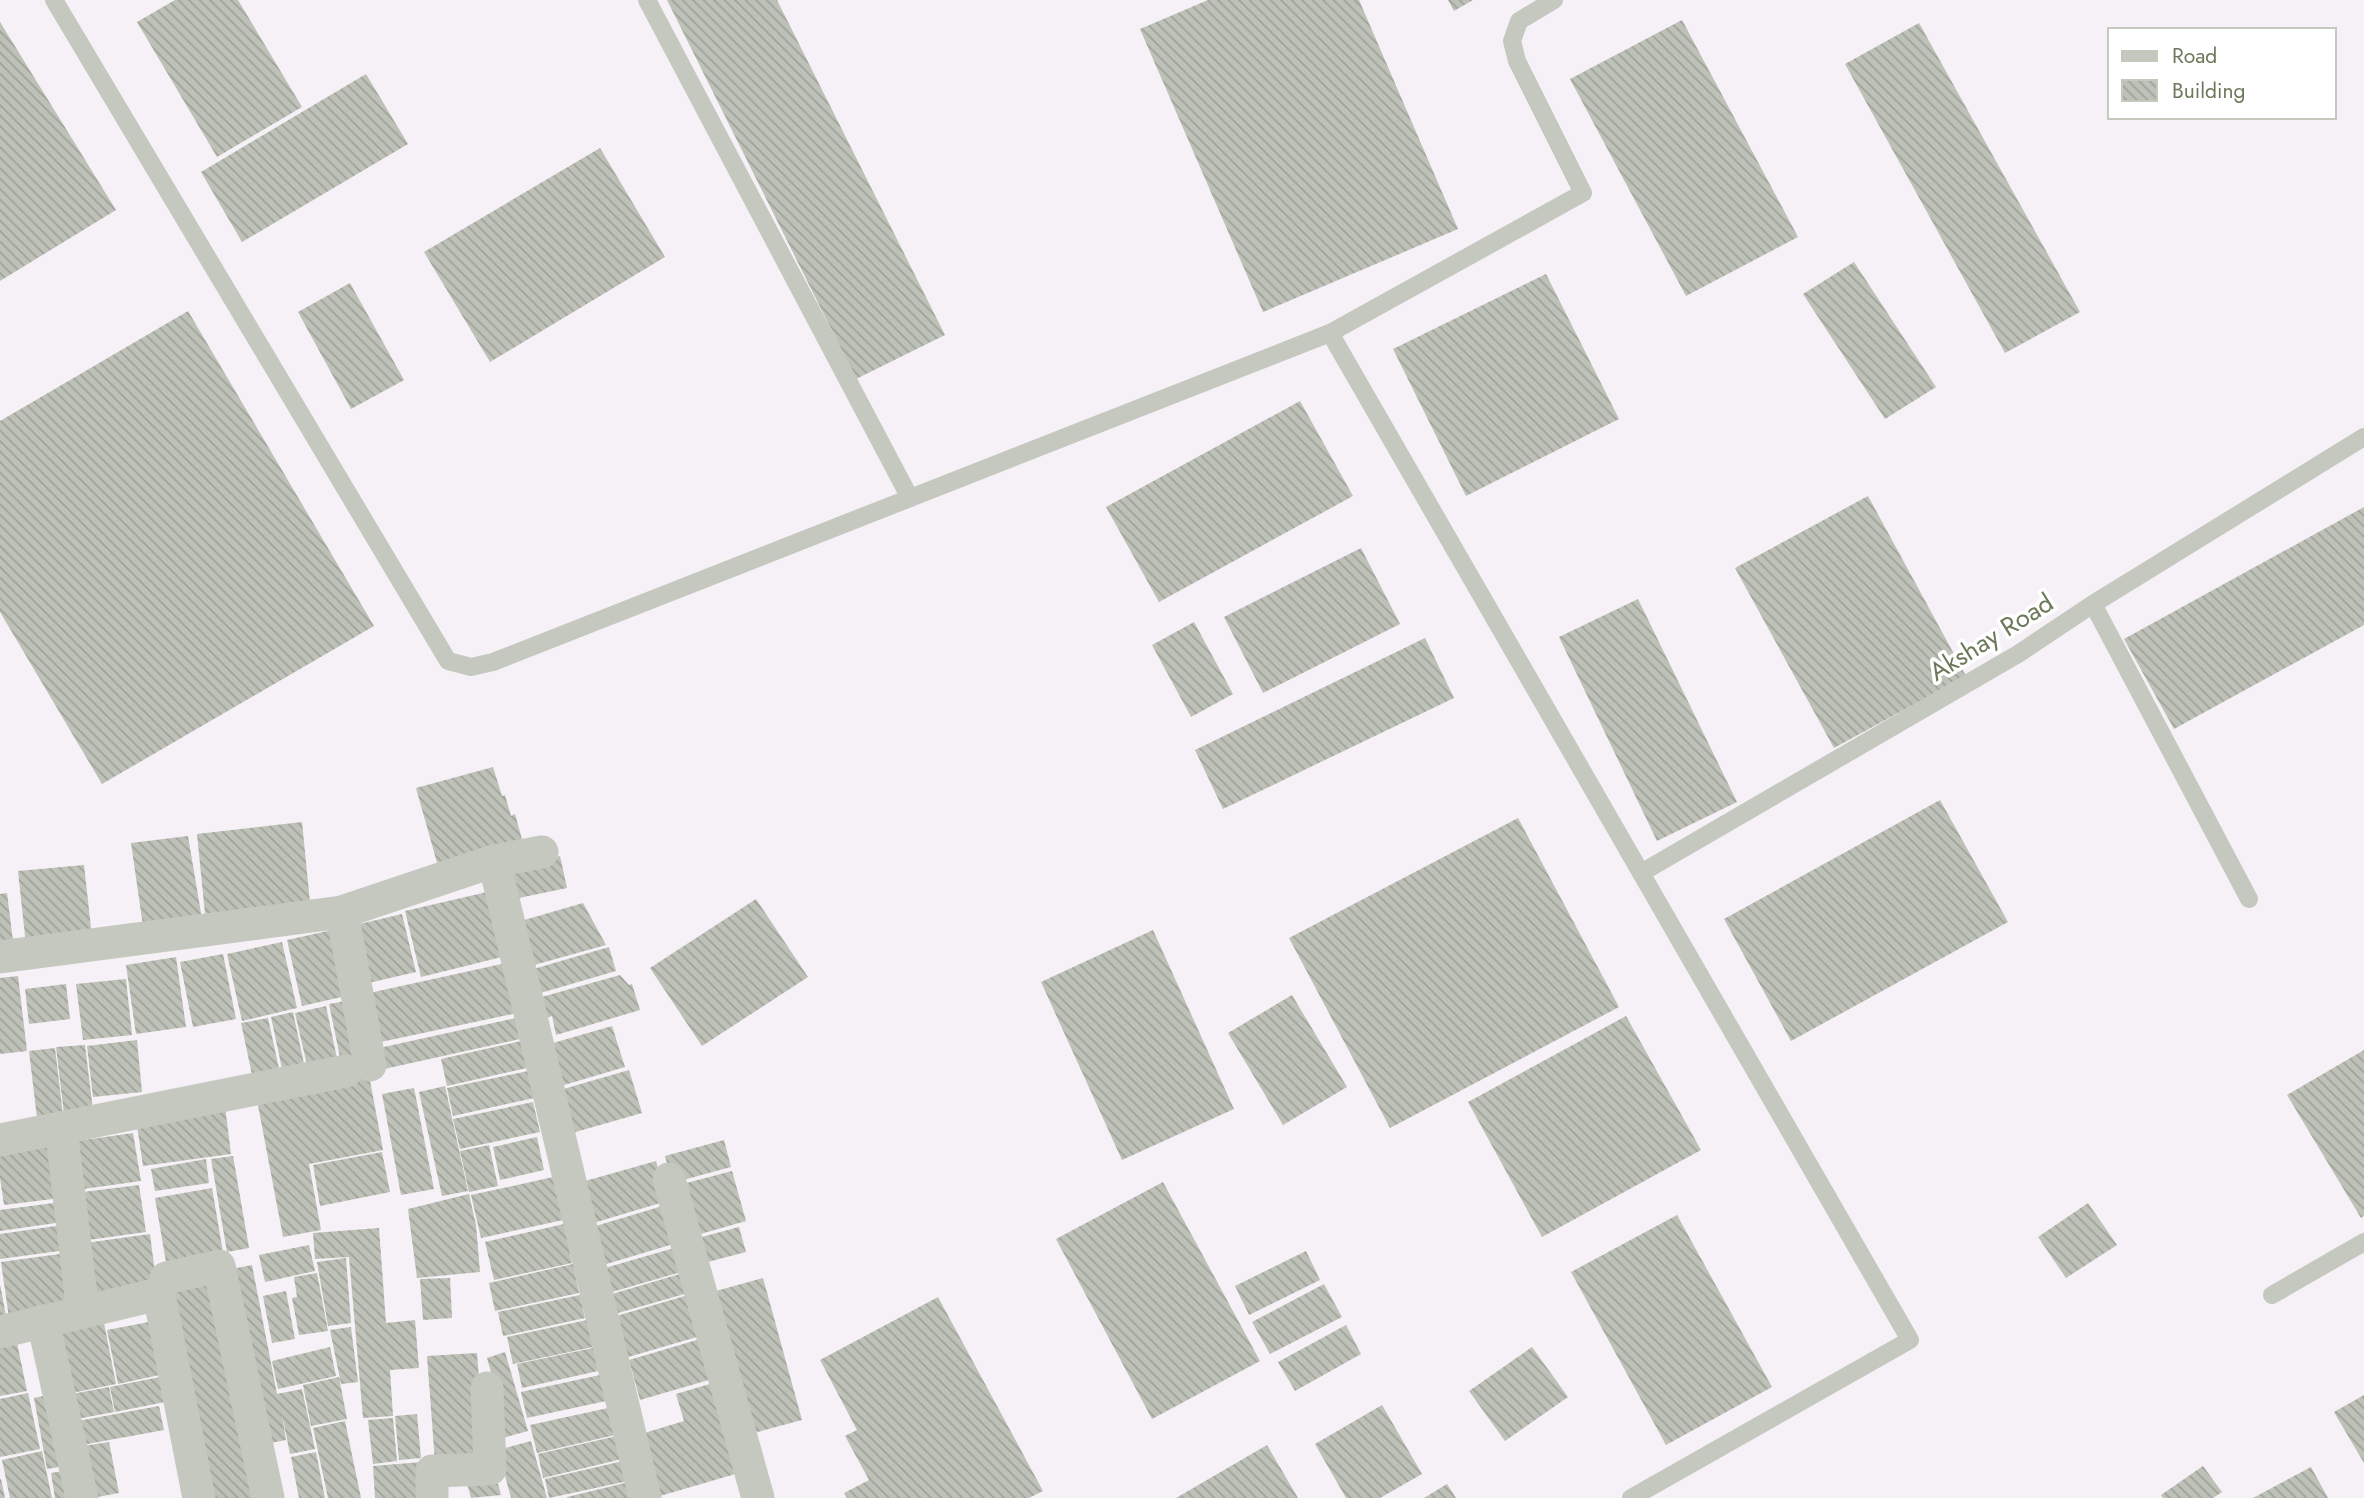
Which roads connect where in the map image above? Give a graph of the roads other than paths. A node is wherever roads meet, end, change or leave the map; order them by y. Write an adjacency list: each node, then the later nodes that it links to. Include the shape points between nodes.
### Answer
1 (54, 0): 6 (lane, via 448,661 471,667 493,662)
2 (647, 0): 6 (lane)
3 (1554, 0): 4 (lane, via 1519,21 1512,41 1517,61 1583,193)
4 (1330, 333): 6 (lane); 10 (lane)
5 (2364, 437): 7 (lane, Akshay Road)
6 (910, 498)
7 (2093, 604): 10 (lane, Akshay Road, via 2018,654); 11 (lane)
8 (542, 852): 9 (street)
9 (494, 861): 12 (street); 28 (street)
10 (1642, 873): 30 (lane, via 1910,1340)
11 (2249, 899)
12 (342, 912): 13 (street); 14 (street, via 358,1068)
13 (0, 957)
14 (61, 1128): 15 (street); 20 (street)
15 (0, 1140)
16 (669, 1179): 29 (street)
17 (2364, 1242): 19 (lane)
18 (166, 1278): 26 (street, via 219,1266)
19 (2272, 1295)
20 (83, 1312): 21 (street); 25 (street, via 159,1294)
21 (43, 1321): 22 (street); 24 (street)
22 (0, 1332)
23 (487, 1388): 27 (street, via 490,1469 432,1471)
24 (82, 1498)
25 (200, 1498)
26 (268, 1498)
27 (432, 1498)
28 (645, 1498)
29 (758, 1498)
30 (1631, 1498)

